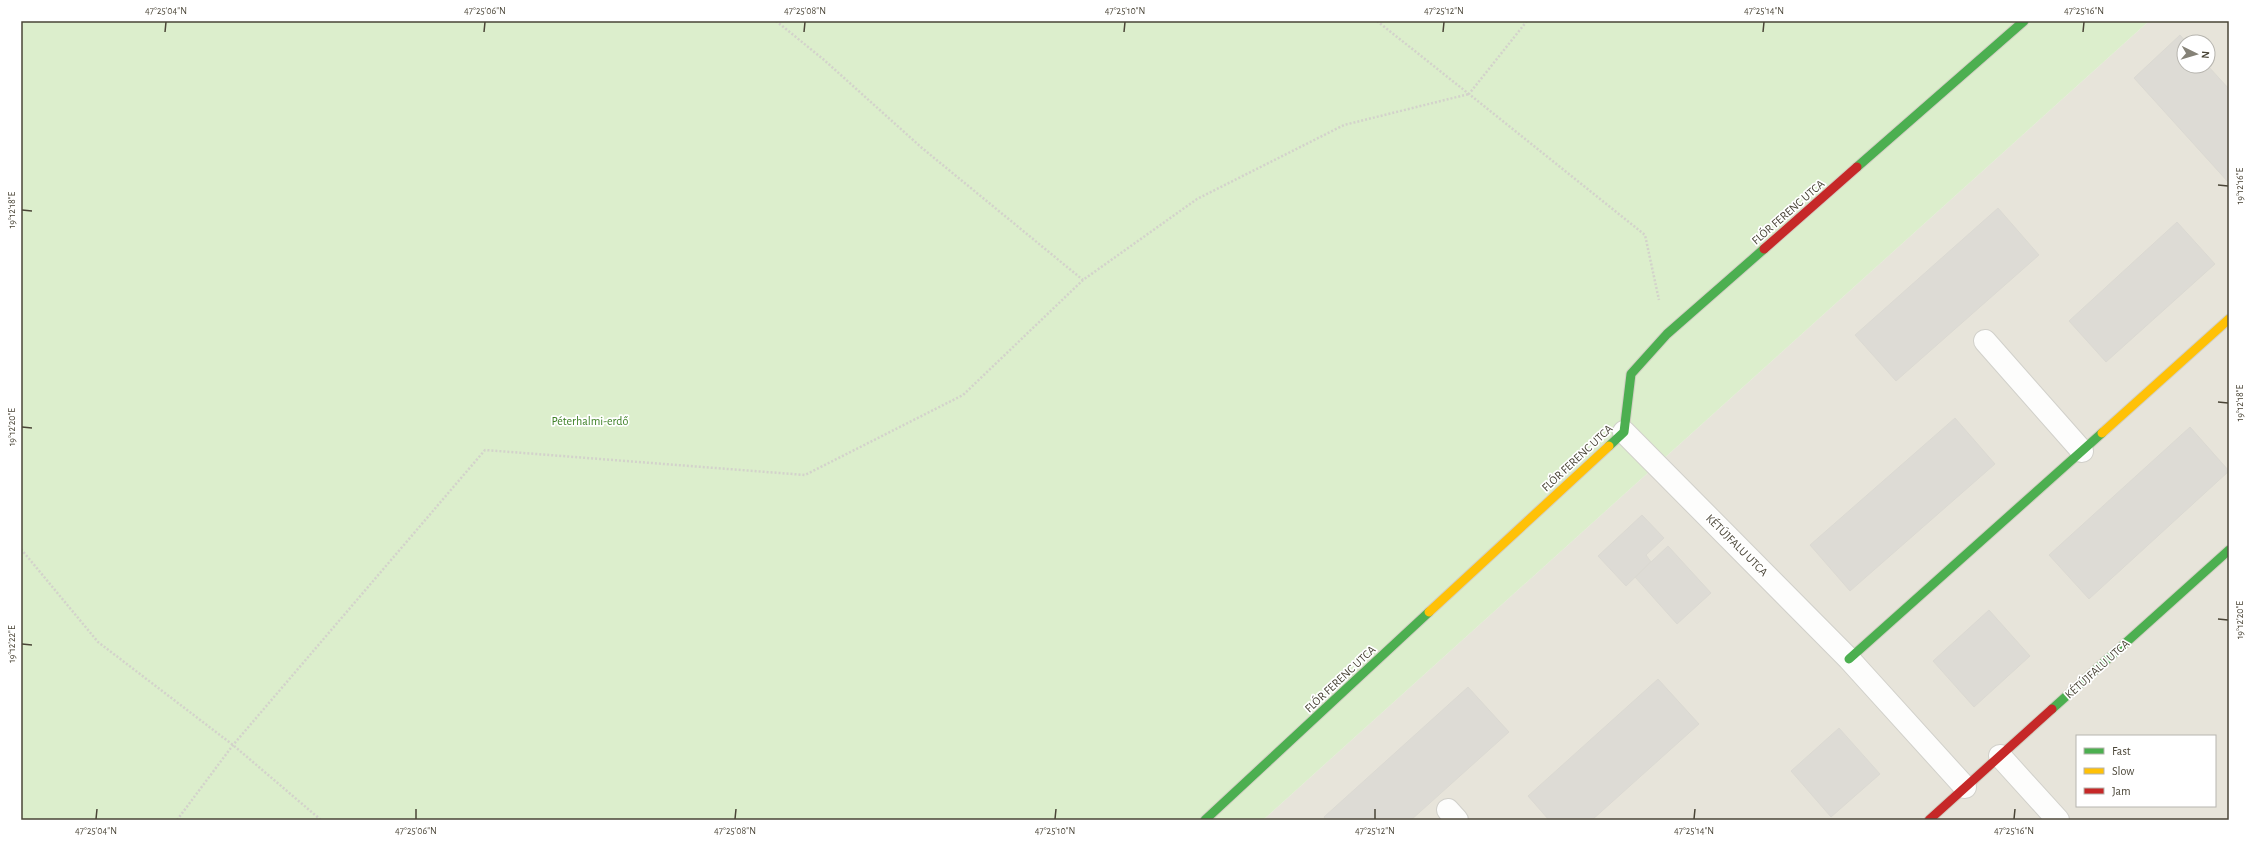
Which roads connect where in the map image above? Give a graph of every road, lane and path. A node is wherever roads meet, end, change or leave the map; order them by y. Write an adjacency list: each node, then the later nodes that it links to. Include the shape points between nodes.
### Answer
1 (776, 21): 6 (path, via 922,148)
2 (1377, 21): 5 (path)
3 (1527, 21): 5 (path)
4 (2024, 21): 8 (street, FLÓR FERENC UTCA)
5 (1469, 94): 6 (path, via 1344,125 1198,199); 8 (path, via 1645,235)
6 (1083, 280): 15 (path, via 963,395 805,476 485,450)
7 (2229, 319): 11 (street)
8 (1667, 334): 10 (street, FLÓR FERENC UTCA, via 1631,374)
9 (1985, 340): 11 (street)
10 (1624, 432): 14 (street, KÉTÚJFALU UTCA); 20 (street, FLÓR FERENC UTCA)
11 (2082, 451): 14 (street)
12 (21, 549): 15 (path, via 98,642)
13 (2229, 550): 16 (street, KÉTÚJFALU UTCA)
14 (1849, 659): 17 (street, KÉTÚJFALU UTCA)
15 (233, 745): 18 (path); 19 (path)
16 (2000, 756): 17 (street, KÉTÚJFALU UTCA); 22 (street)
17 (1965, 788): 21 (street, KÉTÚJFALU UTCA)
18 (177, 820)
19 (321, 820)
20 (1205, 820)
21 (1929, 820)
22 (2058, 820)

